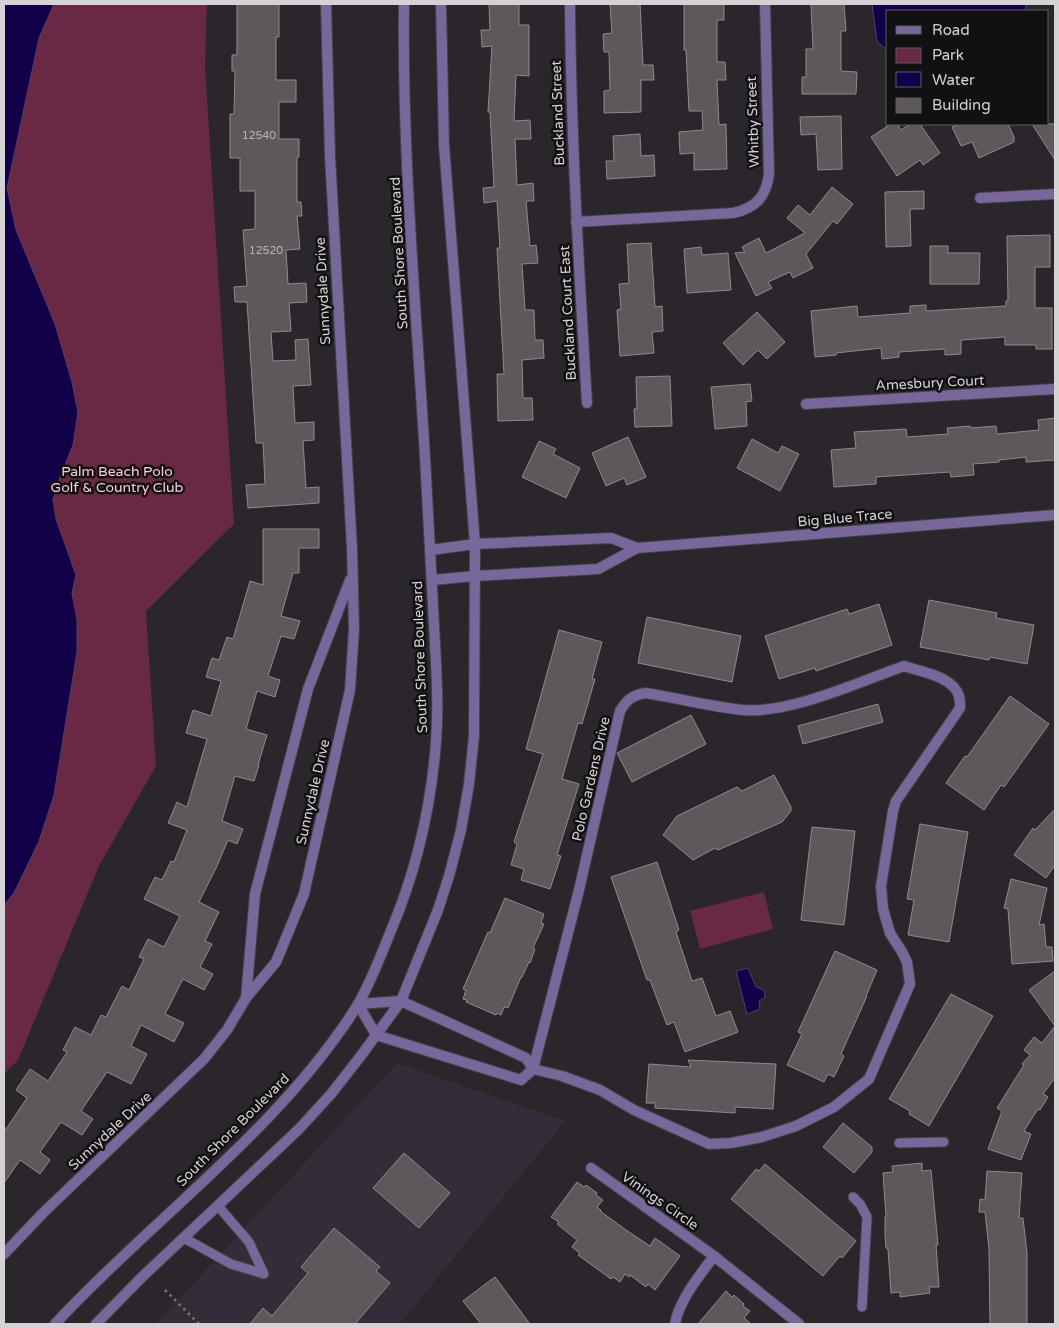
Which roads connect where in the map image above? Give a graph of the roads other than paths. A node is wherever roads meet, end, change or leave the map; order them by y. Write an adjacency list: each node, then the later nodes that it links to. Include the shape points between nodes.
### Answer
1 (326, 4): 17 (street, Sunnydale Drive, via 330,165)
2 (404, 4): 15 (street, South Shore Boulevard, via 406,150)
3 (441, 4): 13 (street, via 444,145)
4 (570, 4): 8 (street, Buckland Street)
5 (765, 4): 8 (street, Whitby Street, via 769,174 762,196 744,210 733,213)
6 (1055, 194): 7 (street)
7 (980, 198)
8 (576, 222): 10 (street, Buckland Court East)
9 (1055, 390): 11 (street, Amesbury Court)
10 (587, 403)
11 (806, 404)
12 (1055, 515): 14 (street, Big Blue Trace)
13 (475, 544): 14 (street, Big Blue Trace, via 611,538); 15 (street, Big Blue Trace); 16 (street)
14 (637, 548): 16 (street, Big Blue Trace, via 598,569)
15 (430, 550): 18 (street, South Shore Boulevard)
16 (475, 576): 18 (street, Big Blue Trace); 20 (street, via 474,736 466,802 446,885)
17 (351, 577): 19 (street, Sunnydale Drive, via 308,688 254,894); 19 (street, Sunnydale Drive, via 354,629 350,690 304,894 276,962)
18 (432, 580): 21 (street, South Shore Boulevard, via 437,693 432,785 424,830 401,908)
19 (246, 998): 30 (street, Sunnydale Drive, via 204,1059)
20 (401, 1001): 21 (street, Polo Gardens Drive); 22 (street); 23 (street, Polo Gardens Drive, via 526,1058)
21 (358, 1004): 22 (street); 33 (street, South Shore Boulevard, via 298,1086 266,1120)
22 (376, 1035): 23 (street, via 521,1080); 28 (street, via 331,1094 299,1129)
23 (533, 1069): 23 (street, Polo Gardens Drive, via 600,1090 634,1110 709,1144 762,1137 796,1126 834,1106 868,1079 910,984 907,962 890,933 883,909 881,886 893,811 896,801 960,708 954,686 904,666 809,700 767,709 744,710 646,693 634,694 625,702 620,711)
24 (944, 1142): 25 (lane)
25 (898, 1143)
26 (591, 1168): 31 (street, Vinings Circle)
27 (853, 1197): 32 (lane, via 867,1216)
28 (218, 1206): 29 (street); 29 (lane, via 249,1242 264,1274 231,1264)
29 (184, 1238): 34 (street)
30 (4, 1254)
31 (714, 1256): 35 (street, via 692,1286); 36 (street, Vinings Circle)
32 (862, 1307)
33 (55, 1324)
34 (96, 1324)
35 (675, 1324)
36 (799, 1324)

